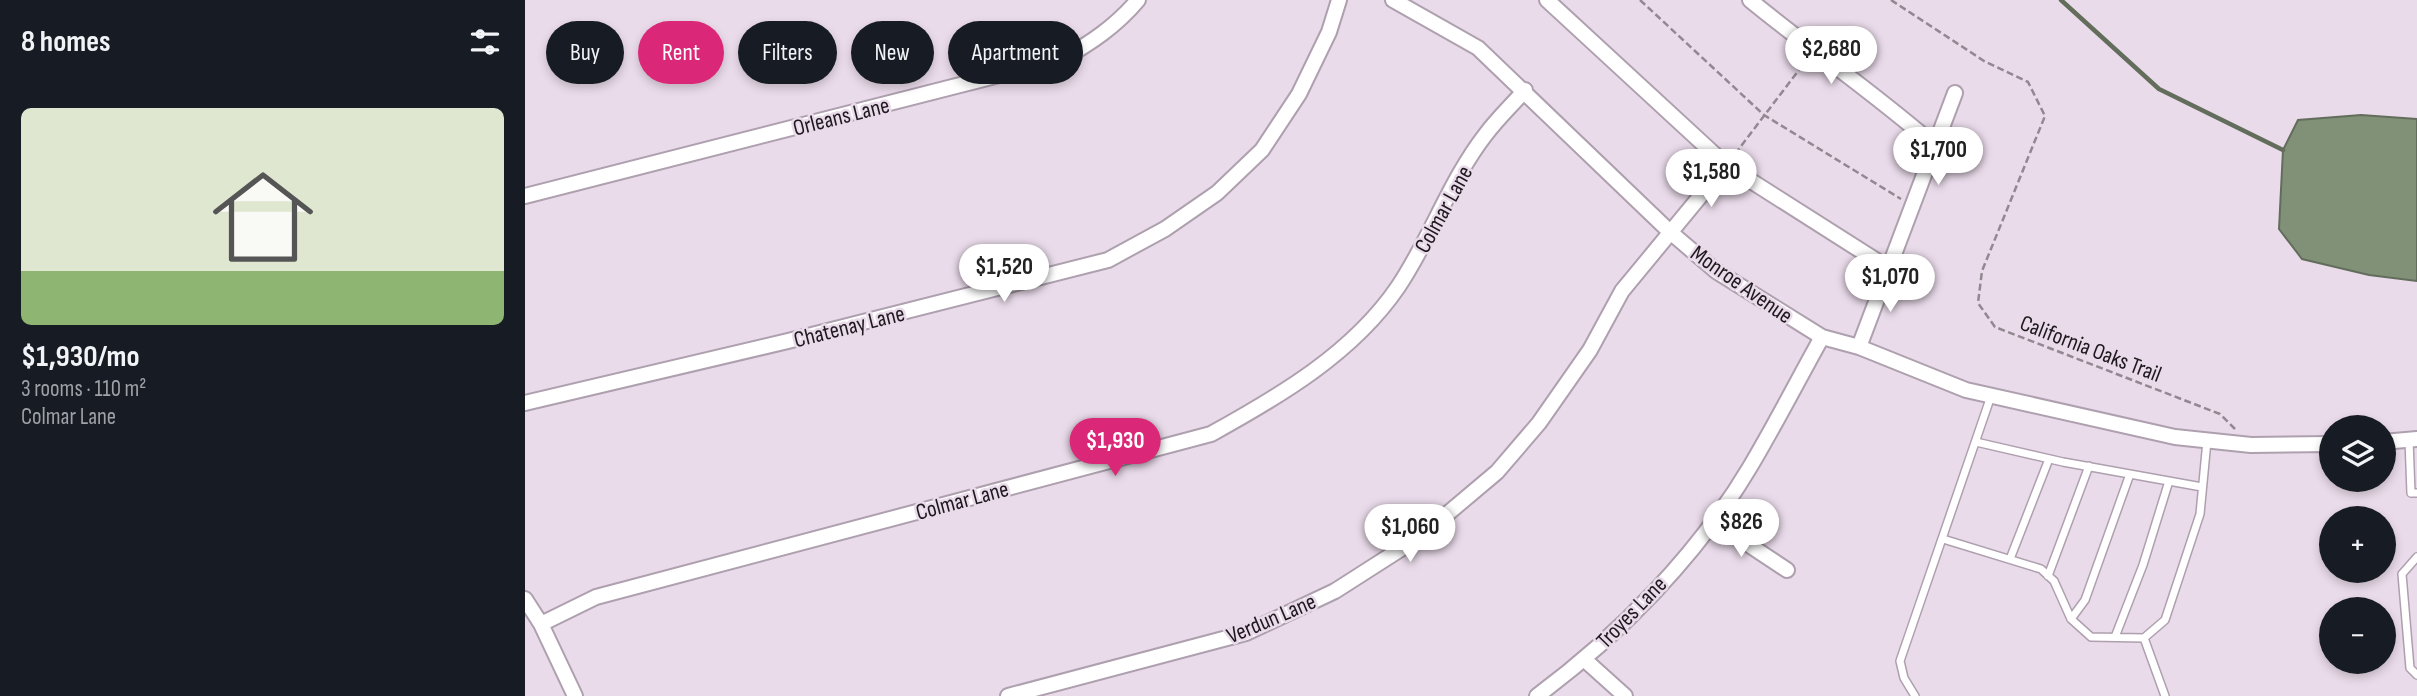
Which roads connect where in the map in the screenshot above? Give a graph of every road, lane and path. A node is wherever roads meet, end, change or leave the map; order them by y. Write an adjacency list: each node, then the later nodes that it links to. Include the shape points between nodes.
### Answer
1 (1138, 0): 14 (street, Orleans Lane, via 1095,40 1062,59)
2 (1339, 0): 21 (street, Chatenay Lane, via 1299,94 1262,150 1217,193 1108,260)
3 (1393, 0): 9 (street, Monroe Avenue, via 1478,48)
4 (1548, 0): 13 (street)
5 (1640, 0): 11 (path)
6 (1750, 0): 8 (street)
7 (1891, 0): 26 (path, California Oaks Trail, via 1984,61 2028,82 2045,116 1982,271 1978,303 1995,327 2220,414)
8 (1813, 52): 11 (path); 12 (street, via 1892,108)
9 (1525, 90): 16 (street, Monroe Avenue); 41 (street, Colmar Lane, via 1485,135 1397,289 1363,327 1279,396 1211,434 596,597)
10 (1955, 93): 12 (street)
11 (1764, 115): 13 (path); 15 (path)
12 (1935, 146): 15 (street)
13 (1726, 164): 16 (street, Verdun Lane); 17 (street)
14 (525, 196)
15 (1912, 206): 17 (street)
16 (1669, 231): 18 (street, Monroe Avenue, via 1716,271); 47 (street, Verdun Lane, via 1622,291 1590,350 1539,423 1497,472 1421,536 1335,591 1246,633)
17 (1888, 268): 19 (street)
18 (1822, 337): 19 (street, Monroe Avenue); 33 (street, Troyes Lane, via 1749,469)
19 (1859, 347): 20 (street, Monroe Avenue)
20 (1991, 396): 22 (street, Monroe Avenue); 24 (lane)
21 (525, 403)
22 (2207, 440): 26 (street, Monroe Avenue); 31 (lane)
23 (2413, 440): 32 (lane, via 2411,493)
24 (1976, 442): 27 (lane); 34 (lane)
25 (2319, 444): 26 (street, Monroe Avenue)
26 (2251, 445)
27 (2049, 459): 28 (lane); 36 (lane)
28 (2089, 466): 29 (lane); 38 (lane)
29 (2130, 474): 30 (lane); 40 (lane, via 2085,600)
30 (2169, 481): 31 (lane); 42 (lane)
31 (2201, 487): 43 (lane, via 2200,514 2165,620)
32 (2417, 493)
33 (1713, 522): 37 (street); 44 (street, Troyes Lane, via 1657,588)
34 (1943, 539): 36 (lane); 50 (lane, via 1900,661)
35 (2417, 557): 45 (lane, via 2402,573 2410,668)
36 (2010, 559): 38 (lane, via 2041,569)
37 (1787, 570)
38 (2048, 576): 40 (lane)
39 (525, 599): 41 (street)
40 (2071, 619): 42 (lane, via 2091,637)
41 (541, 624): 46 (street)
42 (2115, 638): 43 (lane)
43 (2144, 638): 51 (lane)
44 (1585, 660): 48 (street, Troyes Lane); 49 (street)
45 (2417, 675)
46 (575, 696)
47 (1008, 696)
48 (1537, 696)
49 (1625, 696)
50 (1915, 696)
51 (2165, 696)

